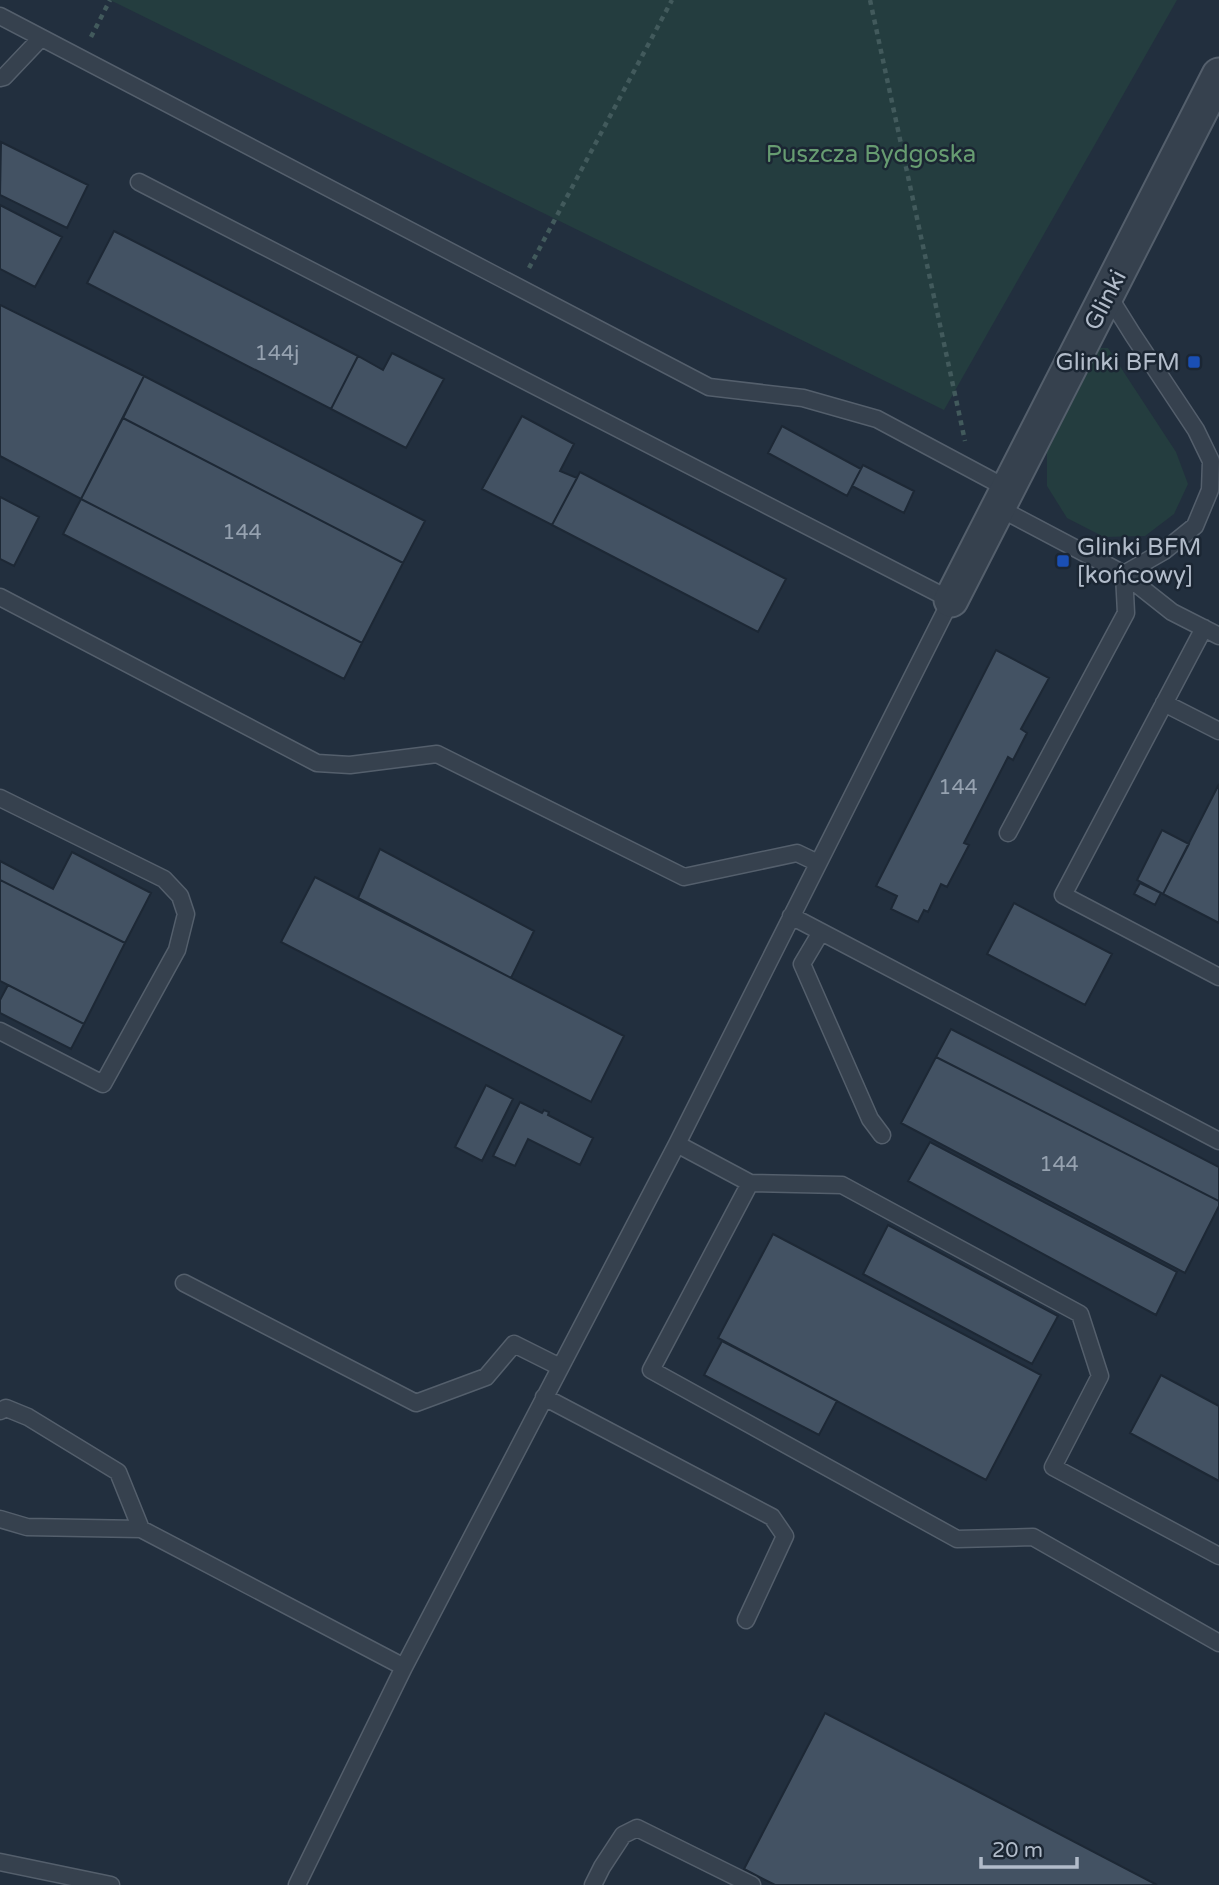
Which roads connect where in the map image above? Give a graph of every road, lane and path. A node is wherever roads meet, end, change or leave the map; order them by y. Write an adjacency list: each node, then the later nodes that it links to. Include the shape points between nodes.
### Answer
1 (110, 0): 6 (path)
2 (673, 0): 10 (path)
3 (870, 0): 12 (path)
4 (0, 16): 5 (lane)
5 (41, 38): 6 (lane); 7 (lane)
6 (80, 58): 10 (lane)
7 (0, 78)
8 (1215, 93): 11 (street, Glinki)
9 (139, 183): 16 (lane)
10 (519, 287): 12 (lane, via 709,387 803,398 877,419)
11 (1108, 295): 13 (street, Glinki); 14 (lane, via 1196,430 1211,461 1210,490 1195,526)
12 (971, 469): 13 (lane)
13 (1004, 498): 14 (lane); 16 (street, Glinki)
14 (1124, 574): 17 (lane, via 1172,612); 22 (lane, via 1126,613)
15 (0, 597): 23 (lane, via 317,763 350,765 437,754 684,877 797,853)
16 (951, 600): 23 (lane)
17 (1204, 628): 18 (lane); 19 (lane)
18 (1219, 636)
19 (1164, 703): 20 (lane); 26 (lane, via 1063,895)
20 (1219, 731)
21 (0, 798): 27 (lane, via 163,879 180,896 186,914 177,950 103,1084)
22 (1007, 833)
23 (818, 863): 24 (lane)
24 (791, 916): 25 (lane); 30 (lane)
25 (821, 932): 28 (lane, via 802,964 870,1119); 29 (lane)
26 (1219, 977)
27 (0, 1031)
28 (882, 1135)
29 (1219, 1141)
30 (677, 1144): 31 (lane); 33 (lane)
31 (750, 1183): 38 (lane, via 842,1185 1080,1314 1100,1376 1053,1467); 40 (lane, via 651,1370 957,1539 1033,1537)
32 (184, 1283): 33 (lane, via 416,1403 486,1377 514,1343)
33 (560, 1367): 34 (lane)
34 (544, 1397): 39 (lane, via 772,1517 785,1536); 41 (lane)
35 (0, 1411): 37 (lane, via 6,1408 29,1417 118,1472)
36 (0, 1519): 37 (lane, via 27,1527)
37 (141, 1529): 41 (lane)
38 (1219, 1556)
39 (746, 1620)
40 (1219, 1643)
41 (404, 1667): 44 (lane)
42 (0, 1862): 43 (lane)
43 (111, 1885)
44 (297, 1885)
45 (593, 1885): 46 (lane, via 623,1835 636,1828)
46 (752, 1885)

